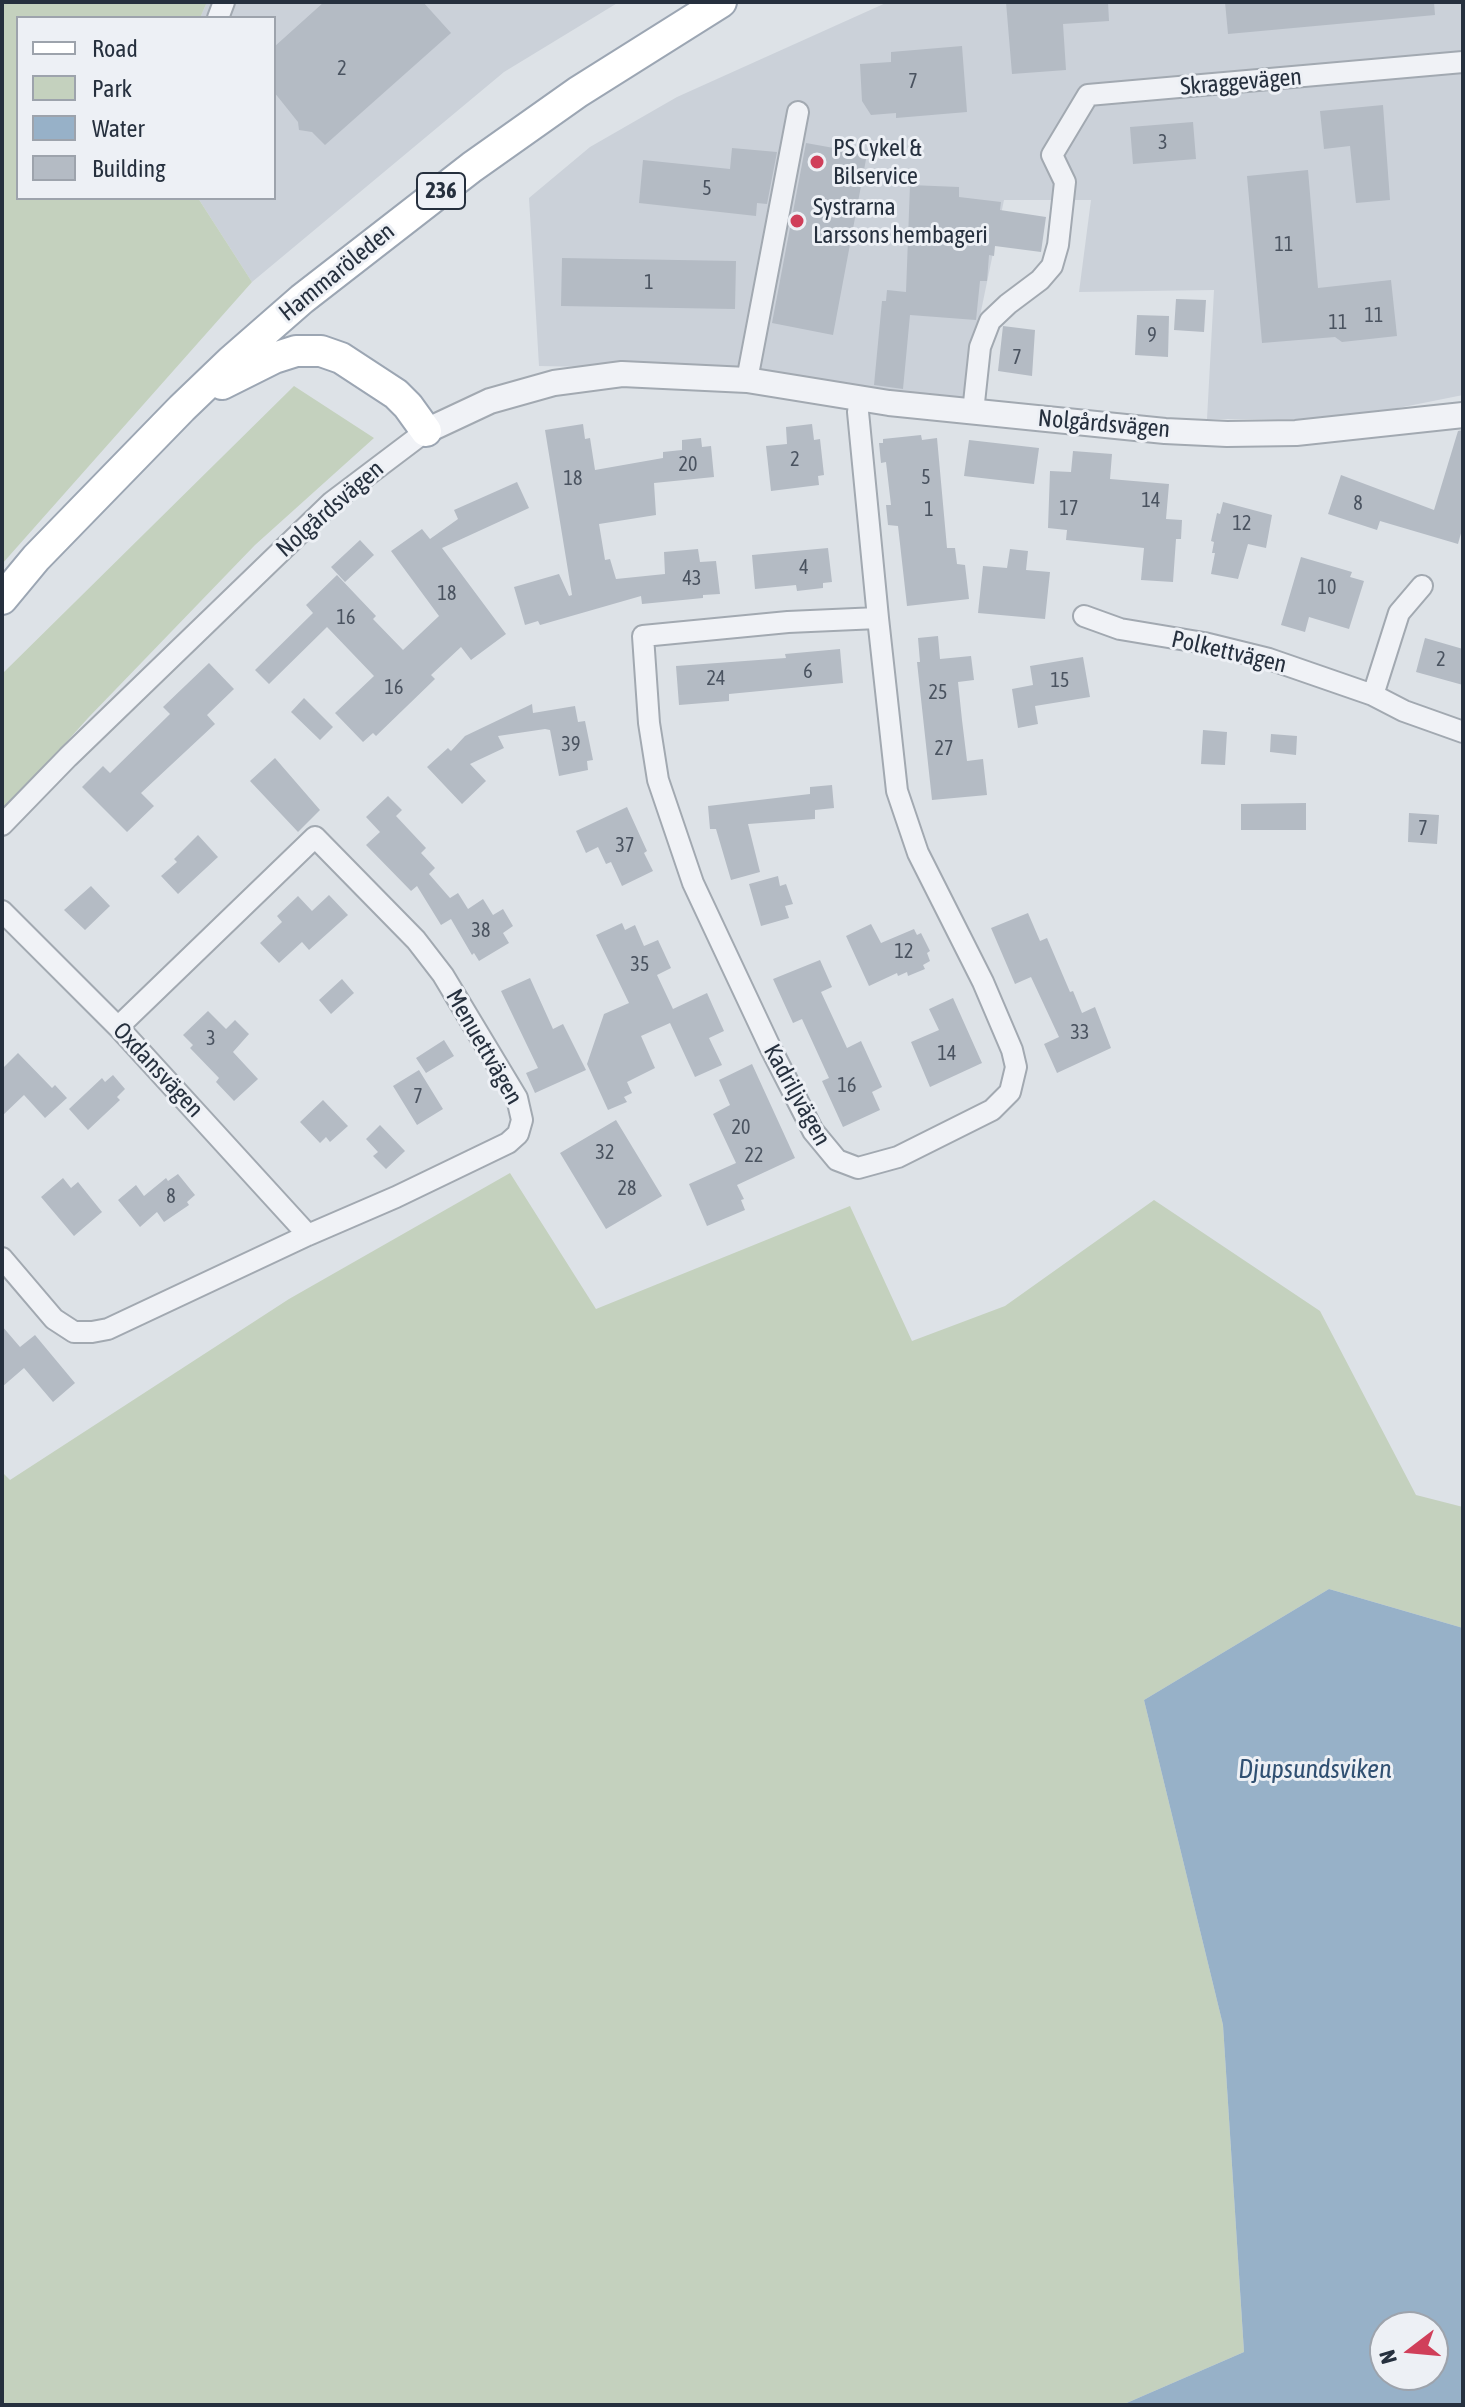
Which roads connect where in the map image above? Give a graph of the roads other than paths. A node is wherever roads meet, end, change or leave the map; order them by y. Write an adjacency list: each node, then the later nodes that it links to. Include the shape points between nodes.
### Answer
1 (721, 2): 6 (main road, Hammaröleden / 236, via 578,92 414,210 302,299)
2 (1463, 62): 7 (street, Skraggevägen, via 1088,95 1052,155 1065,182 1052,266 990,321 980,347)
3 (798, 112): 4 (street)
4 (747, 380): 5 (street, Nolgårdsvägen); 9 (street, Nolgårdsvägen, via 591,377 490,401)
5 (860, 399): 7 (street, Nolgårdsvägen); 13 (street, Kadriljvägen)
6 (182, 408): 9 (main road, 236, via 274,358 321,351 396,394); 11 (main road, Hammaröleden / 236)
7 (973, 412): 8 (street, Nolgårdsvägen, via 1227,434 1296,433)
8 (1463, 415)
9 (426, 431): 16 (street, Nolgårdsvägen, via 332,502)
10 (1422, 586): 14 (street, via 1399,613)
11 (2, 599)
12 (1084, 616): 14 (street, Polkettvägen, via 1120,629 1269,659)
13 (878, 618): 13 (street, Kadriljvägen, via 643,636 658,780 693,883 813,1131 837,1160 858,1168 898,1157 1003,1103 1016,1067 983,982 918,853 897,791)
14 (1373, 695): 15 (street, Polkettvägen)
15 (1463, 732)
16 (2, 825)
17 (2, 911): 18 (street, Oxdansvägen)
18 (118, 1027): 19 (street, Oxdansvägen); 19 (street, Menuettvägen, via 315,837 416,940 517,1098 522,1120 518,1134)
19 (308, 1235): 20 (street, Menuettvägen, via 144,1314 92,1332 74,1332 54,1319)
20 (2, 1258)

